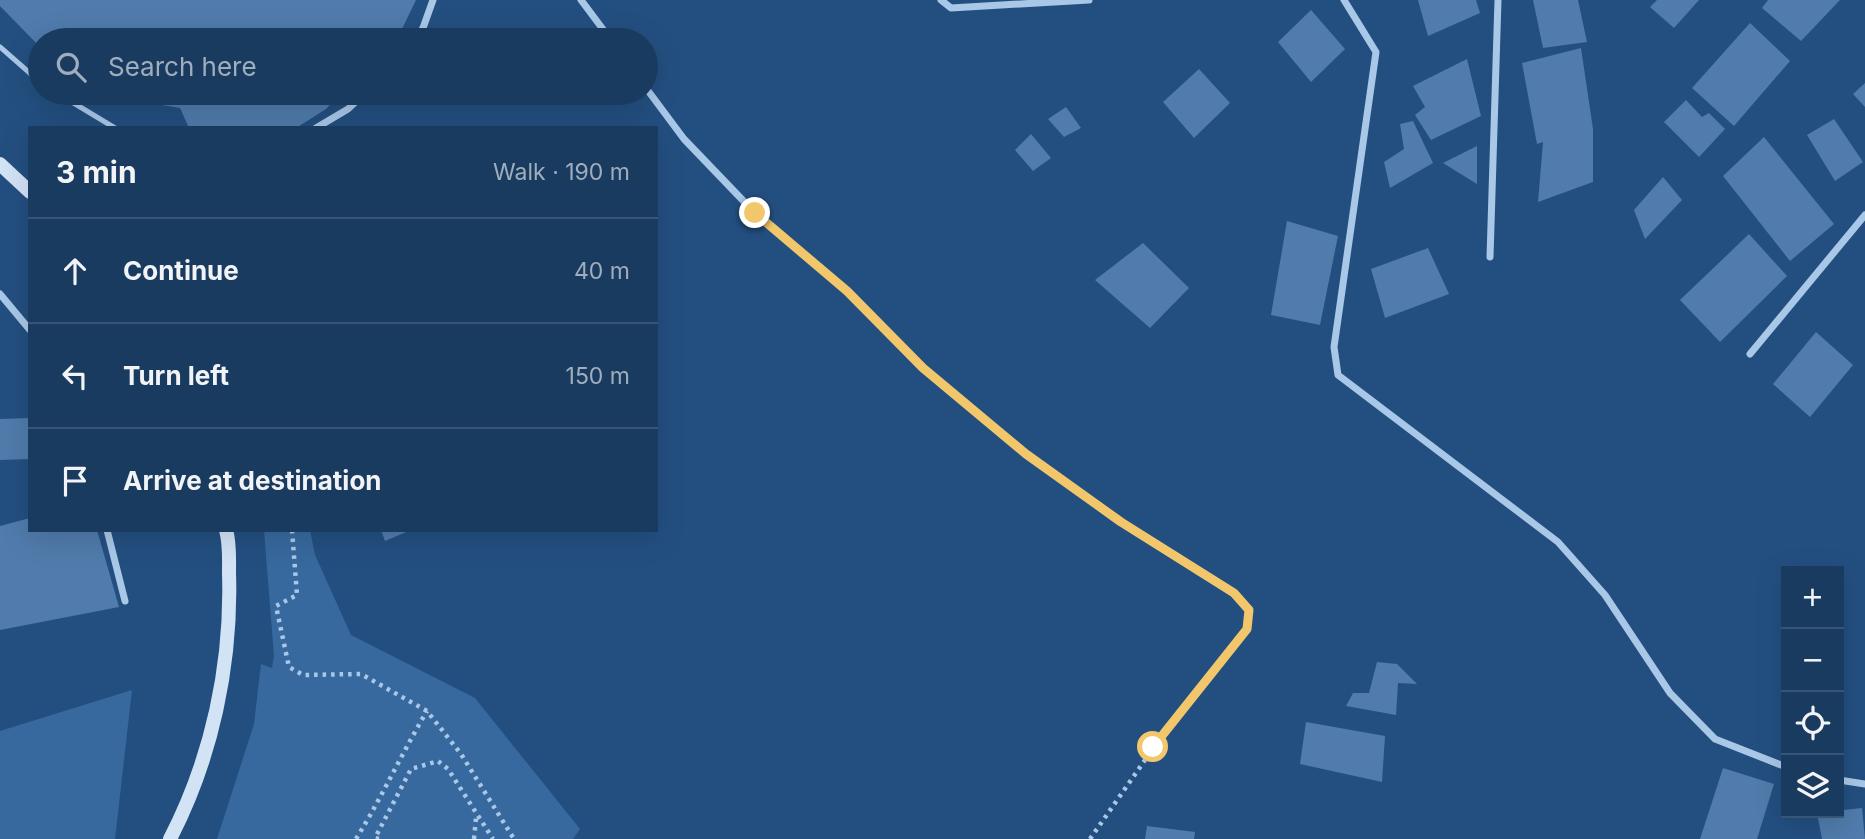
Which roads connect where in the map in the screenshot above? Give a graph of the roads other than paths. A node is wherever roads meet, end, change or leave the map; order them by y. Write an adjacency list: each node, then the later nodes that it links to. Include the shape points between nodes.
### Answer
1 (433, 0): 7 (street)
2 (581, 0): 8 (street)
3 (941, 0): 4 (street, via 951,8)
4 (1089, 0)
5 (1344, 0): 27 (street, via 1376,52 1334,347 1338,375 1558,542 1605,594 1670,693 1715,739)
6 (1498, 0): 19 (street)
7 (424, 28)
8 (602, 28)
9 (0, 47): 10 (lane)
10 (28, 72)
11 (658, 104): 26 (street, via 684,139 755,213 847,291 923,368 1026,454 1121,522 1234,593 1249,610 1247,629)
12 (77, 105): 14 (lane)
13 (351, 105): 15 (street)
14 (112, 126)
15 (319, 126)
16 (0, 164): 17 (street)
17 (28, 190)
18 (1865, 215): 22 (street)
19 (1490, 257)
20 (0, 293): 21 (street)
21 (28, 328)
22 (1750, 354)
23 (108, 532): 25 (street)
24 (226, 532): 30 (street, via 227,648 211,737 188,805)
25 (125, 601)
26 (1153, 747)
27 (1781, 765)
28 (1844, 781): 29 (street)
29 (1865, 784)
30 (170, 839)

